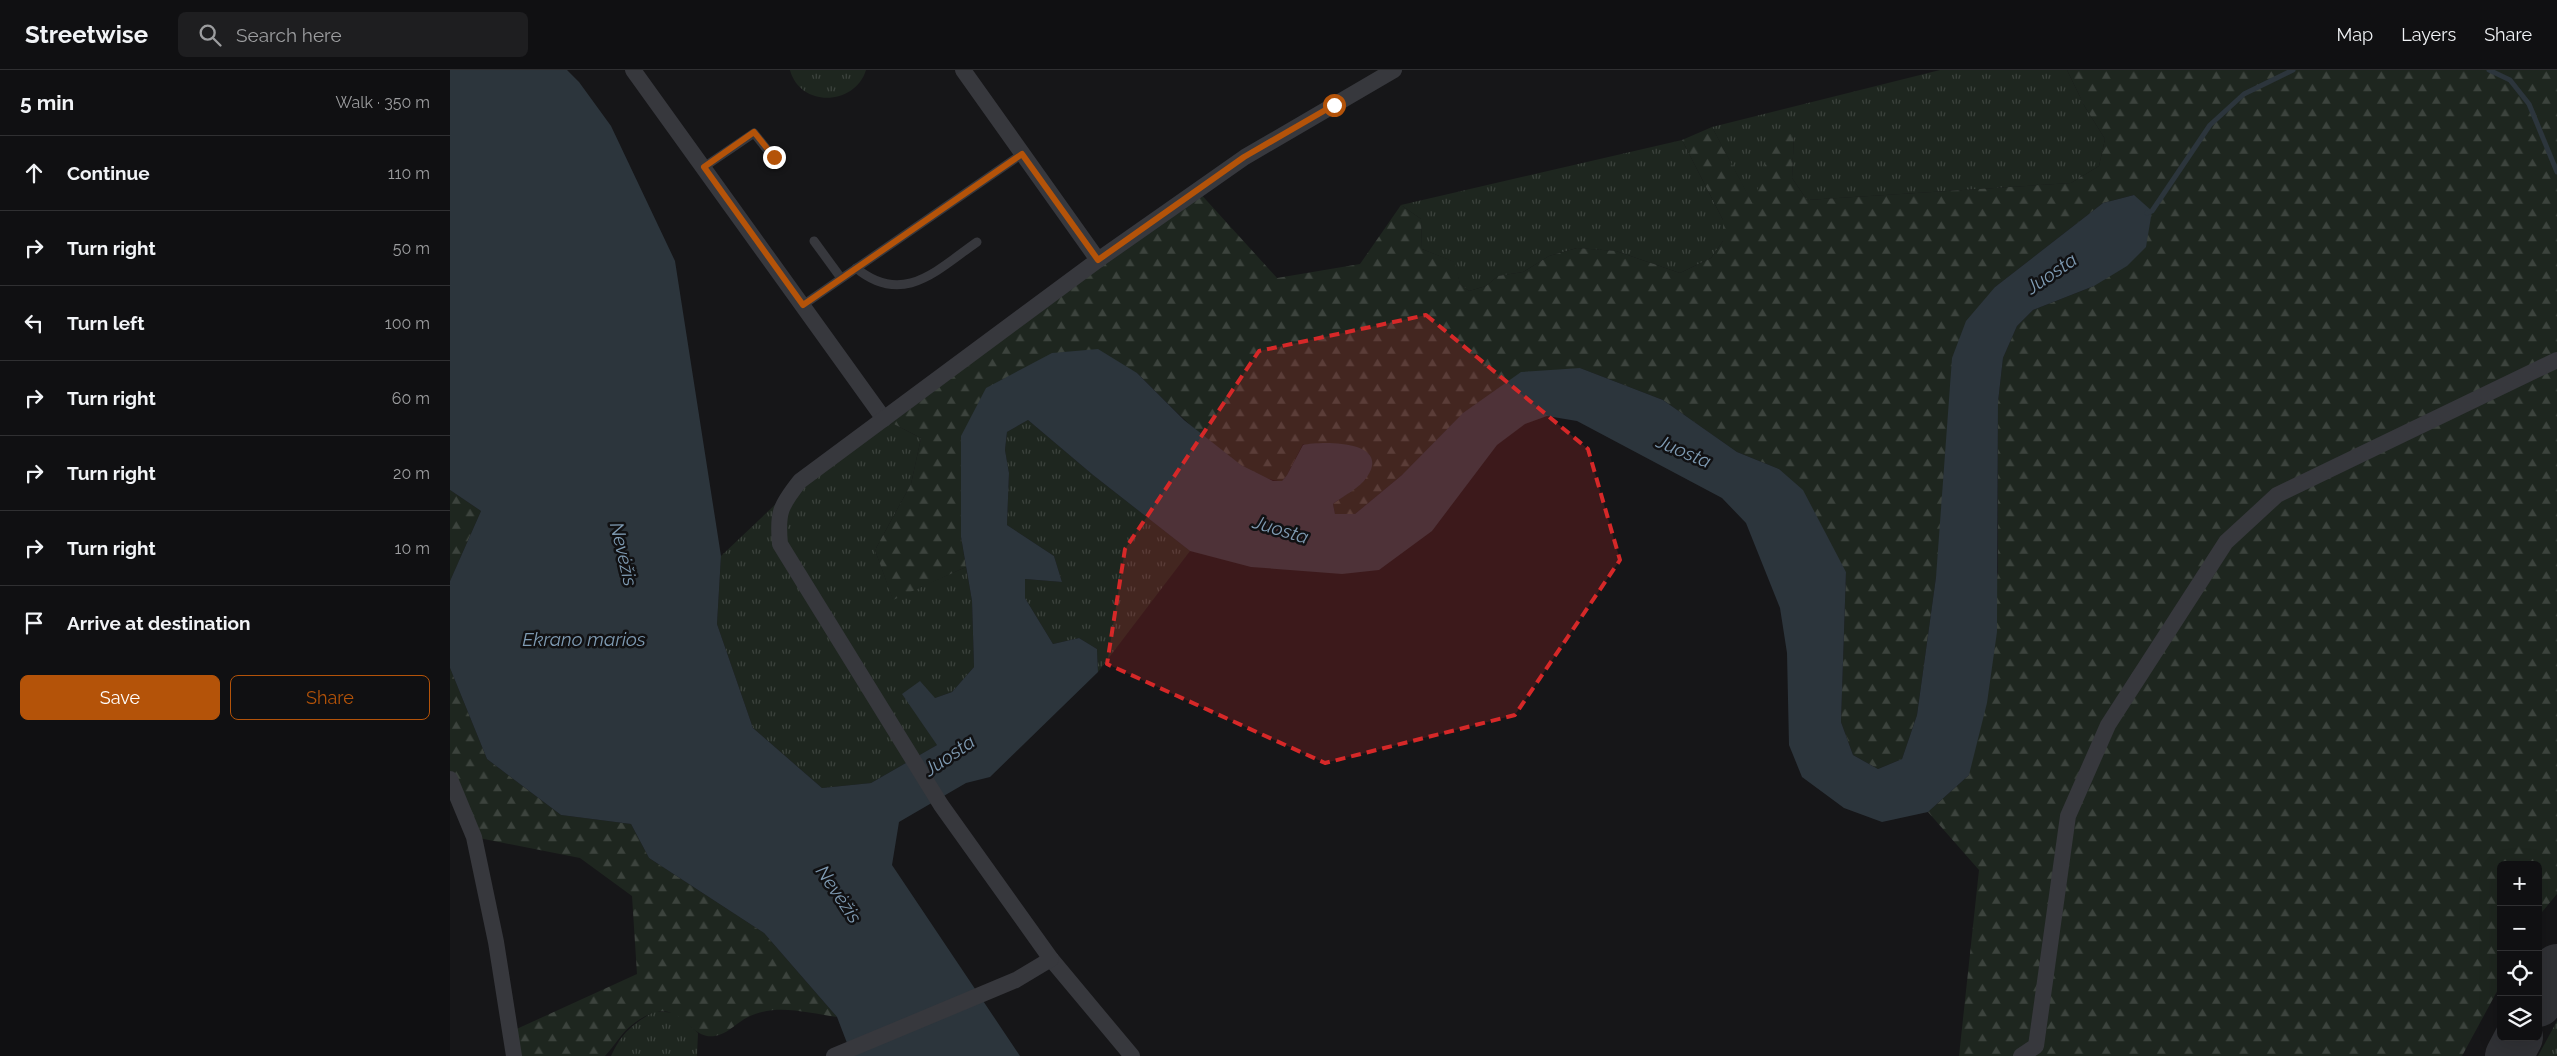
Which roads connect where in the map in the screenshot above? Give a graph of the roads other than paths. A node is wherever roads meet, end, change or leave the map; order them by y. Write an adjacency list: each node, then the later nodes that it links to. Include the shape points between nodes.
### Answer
1 (633, 70): 6 (street)
2 (962, 70): 4 (street)
3 (1394, 70): 9 (street, via 1244,157)
4 (1022, 154): 9 (street); 10 (lane)
5 (774, 157): 6 (lane, via 754,132)
6 (704, 167): 12 (street)
7 (814, 241): 11 (lane)
8 (977, 242): 10 (lane, via 918,283 890,285 870,280)
9 (1098, 260): 14 (street)
10 (856, 268): 11 (lane)
11 (841, 278): 12 (lane)
12 (803, 305): 14 (street)
13 (2557, 360): 20 (street, via 2277,495 2226,542 2108,725 2068,816 2036,1046)
14 (884, 419): 16 (street, via 800,481 778,518 780,544 942,805)
15 (450, 779): 17 (street, via 474,837 496,942)
16 (1051, 960): 18 (street, via 1016,980); 19 (street)
17 (514, 1056)
18 (834, 1056)
19 (1132, 1056)
20 (2021, 1056)

